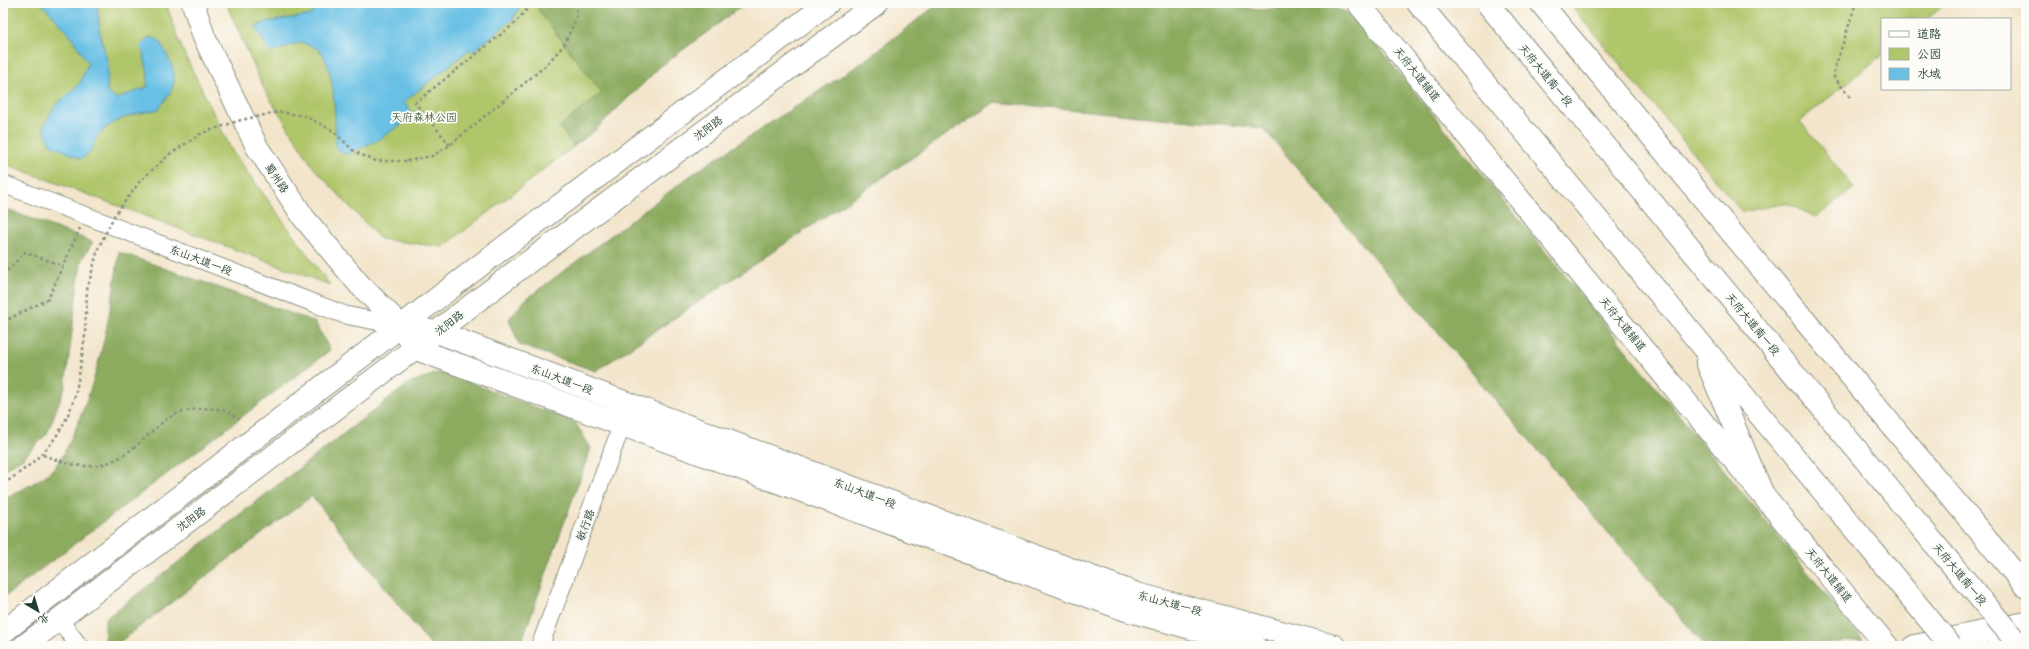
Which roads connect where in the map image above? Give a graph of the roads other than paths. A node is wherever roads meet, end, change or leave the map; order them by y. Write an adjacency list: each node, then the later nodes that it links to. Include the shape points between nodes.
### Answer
1 (193, 3): 9 (main road, 蜀州路, via 204,37 256,147 304,218 359,284)
2 (828, 3): 9 (main road)
3 (877, 3): 10 (main road, 沈阳路)
4 (1358, 3): 15 (main road, 天府大道辅道)
5 (1418, 3): 11 (main road)
6 (1487, 3): 31 (main road, 天府大道南一段, bridge)
7 (1542, 3): 16 (main road)
8 (3, 184): 9 (street, 东山大道一段, via 345,315)
9 (402, 326): 10 (main road, 东山大道一段); 12 (main road); 20 (main road)
10 (437, 332): 12 (main road, 沈阳路); 13 (main road, 东山大道一段)
11 (1698, 341): 15 (main road); 29 (main road, bridge)
12 (416, 349): 14 (main road, 东山大道一段); 17 (main road, 沈阳路)
13 (630, 405): 14 (street, 敏行路); 19 (main road, 东山大道一段, via 1137,594)
14 (622, 425): 19 (main road, 东山大道一段, via 1126,610); 24 (street, 敏行路)
15 (1763, 495): 27 (main road, 天府大道辅道)
16 (2026, 587)
17 (59, 619): 22 (main road, 沈阳路); 23 (street)
18 (2026, 623): 28 (main road)
19 (1207, 631): 25 (main road, 东山大道一段); 26 (main road, 东山大道一段)
20 (3, 632)
21 (2026, 641): 30 (main road)
22 (24, 646)
23 (79, 646)
24 (540, 646)
25 (1255, 646)
26 (1334, 646)
27 (1887, 646)
28 (1915, 646)
29 (1951, 646)
30 (1998, 646)
31 (2020, 646)

